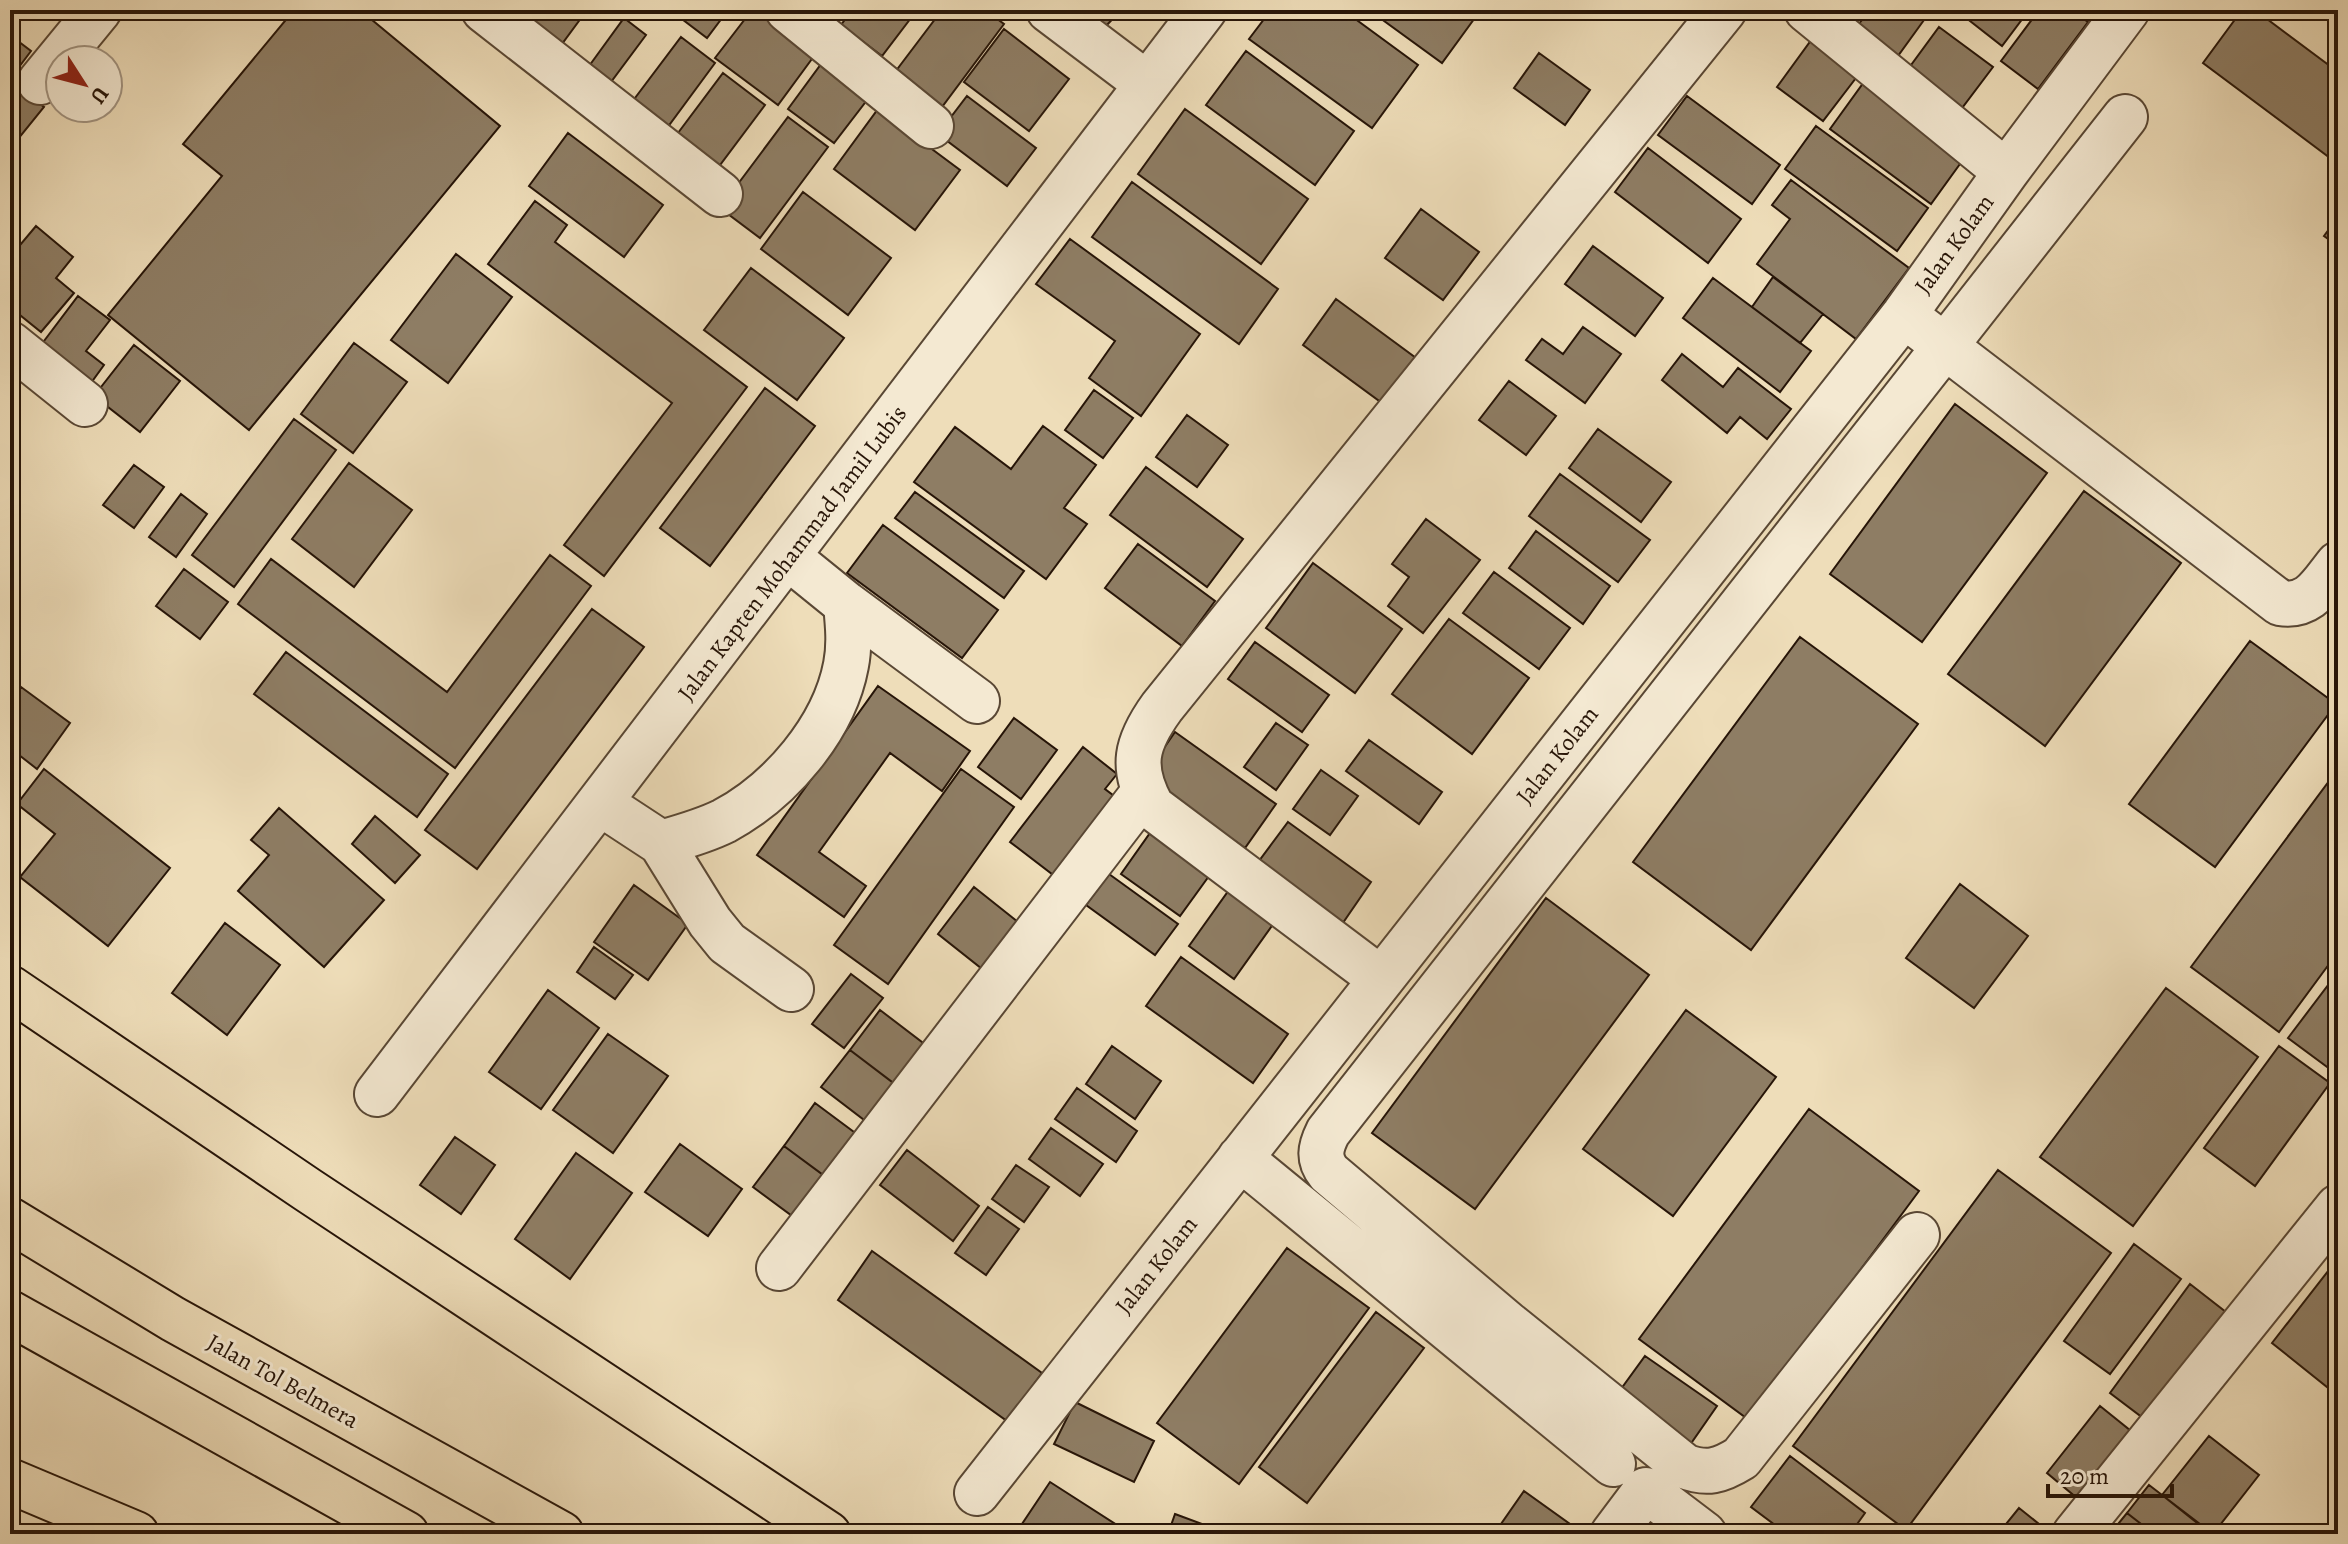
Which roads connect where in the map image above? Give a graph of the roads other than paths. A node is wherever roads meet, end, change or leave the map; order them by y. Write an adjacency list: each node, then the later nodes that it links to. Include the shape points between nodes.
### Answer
1 (99, 10): 9 (street)
2 (484, 10): 14 (street)
3 (788, 10): 12 (street)
4 (1049, 10): 10 (street)
5 (1204, 10): 10 (street, Jalan Kapten Mohammad Jamil Lubis)
6 (1724, 10): 23 (street, via 1162,707 1137,760)
7 (1807, 10): 13 (street)
8 (2127, 10): 13 (street, Jalan Kolam)
9 (40, 82)
10 (1147, 84): 19 (street, Jalan Kapten Mohammad Jamil Lubis)
11 (2125, 117): 17 (street)
12 (931, 126)
13 (2006, 172): 15 (street, Jalan Kolam)
14 (720, 194)
15 (1904, 315): 17 (street); 26 (street, Jalan Kolam)
16 (10, 344): 18 (street)
17 (1945, 346): 20 (street, via 2280,603 2292,605 2312,597); 33 (street, via 1328,1132 1321,1155 1329,1173 1509,1325 1684,1466 1699,1472 1741,1458)
18 (85, 404)
19 (788, 557): 21 (street); 24 (street, Jalan Kapten Mohammad Jamil Lubis)
20 (2338, 564)
21 (846, 604): 22 (street); 25 (street, via 846,666 833,705 810,743 771,789 746,807 704,830)
22 (977, 701)
23 (1144, 792): 26 (street, via 1169,821); 34 (street)
24 (600, 803): 25 (street); 29 (street, Jalan Kapten Mohammad Jamil Lubis)
25 (661, 843): 28 (street, via 727,943)
26 (1381, 979): 30 (street, Jalan Kolam)
27 (10, 988): 42 (highway)
28 (791, 989)
29 (377, 1094)
30 (1240, 1158): 36 (street); 38 (street, Jalan Kolam)
31 (2338, 1207): 45 (street)
32 (10, 1220): 41 (highway, Jalan Tol Belmera, via 173,1319)
33 (1917, 1235)
34 (779, 1268)
35 (10, 1313): 40 (highway)
36 (1613, 1464)
37 (10, 1481): 39 (highway)
38 (977, 1493)
39 (110, 1529)
40 (406, 1534)
41 (561, 1534)
42 (828, 1534)
43 (1613, 1534): 44 (street, via 1646,1490)
44 (1704, 1534)
45 (2075, 1534)

